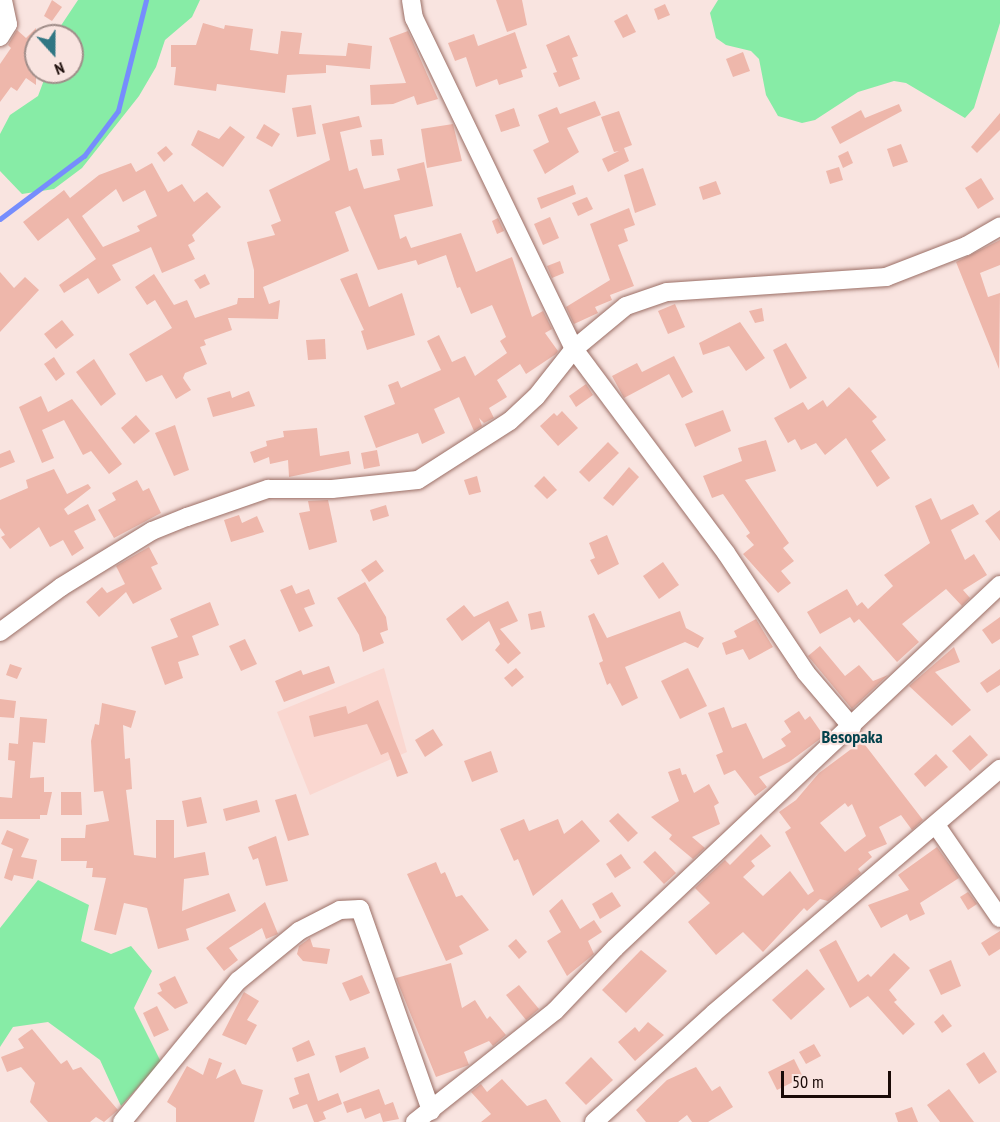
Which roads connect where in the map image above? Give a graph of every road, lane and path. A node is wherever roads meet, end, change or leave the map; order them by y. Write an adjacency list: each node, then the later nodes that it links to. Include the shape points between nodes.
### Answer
1 (3, 0): 3 (street, via 8,24)
2 (411, 0): 5 (street, via 414,18)
3 (0, 37)
4 (1000, 226): 5 (street, via 966,246 886,277 668,292 626,306)
5 (574, 349): 7 (street, via 536,397 510,421 418,480 332,489 268,489 187,517 152,531 71,581); 8 (street, via 726,553 806,673)
6 (1000, 585): 8 (street)
7 (0, 632)
8 (852, 728): 12 (street, via 653,911 555,1011)
9 (1000, 769): 10 (street)
10 (936, 825): 11 (street); 15 (street)
11 (1000, 918)
12 (431, 1111): 13 (street, via 360,909 340,910 299,931 238,981); 14 (street)
13 (122, 1122)
14 (415, 1122)
15 (594, 1122)

